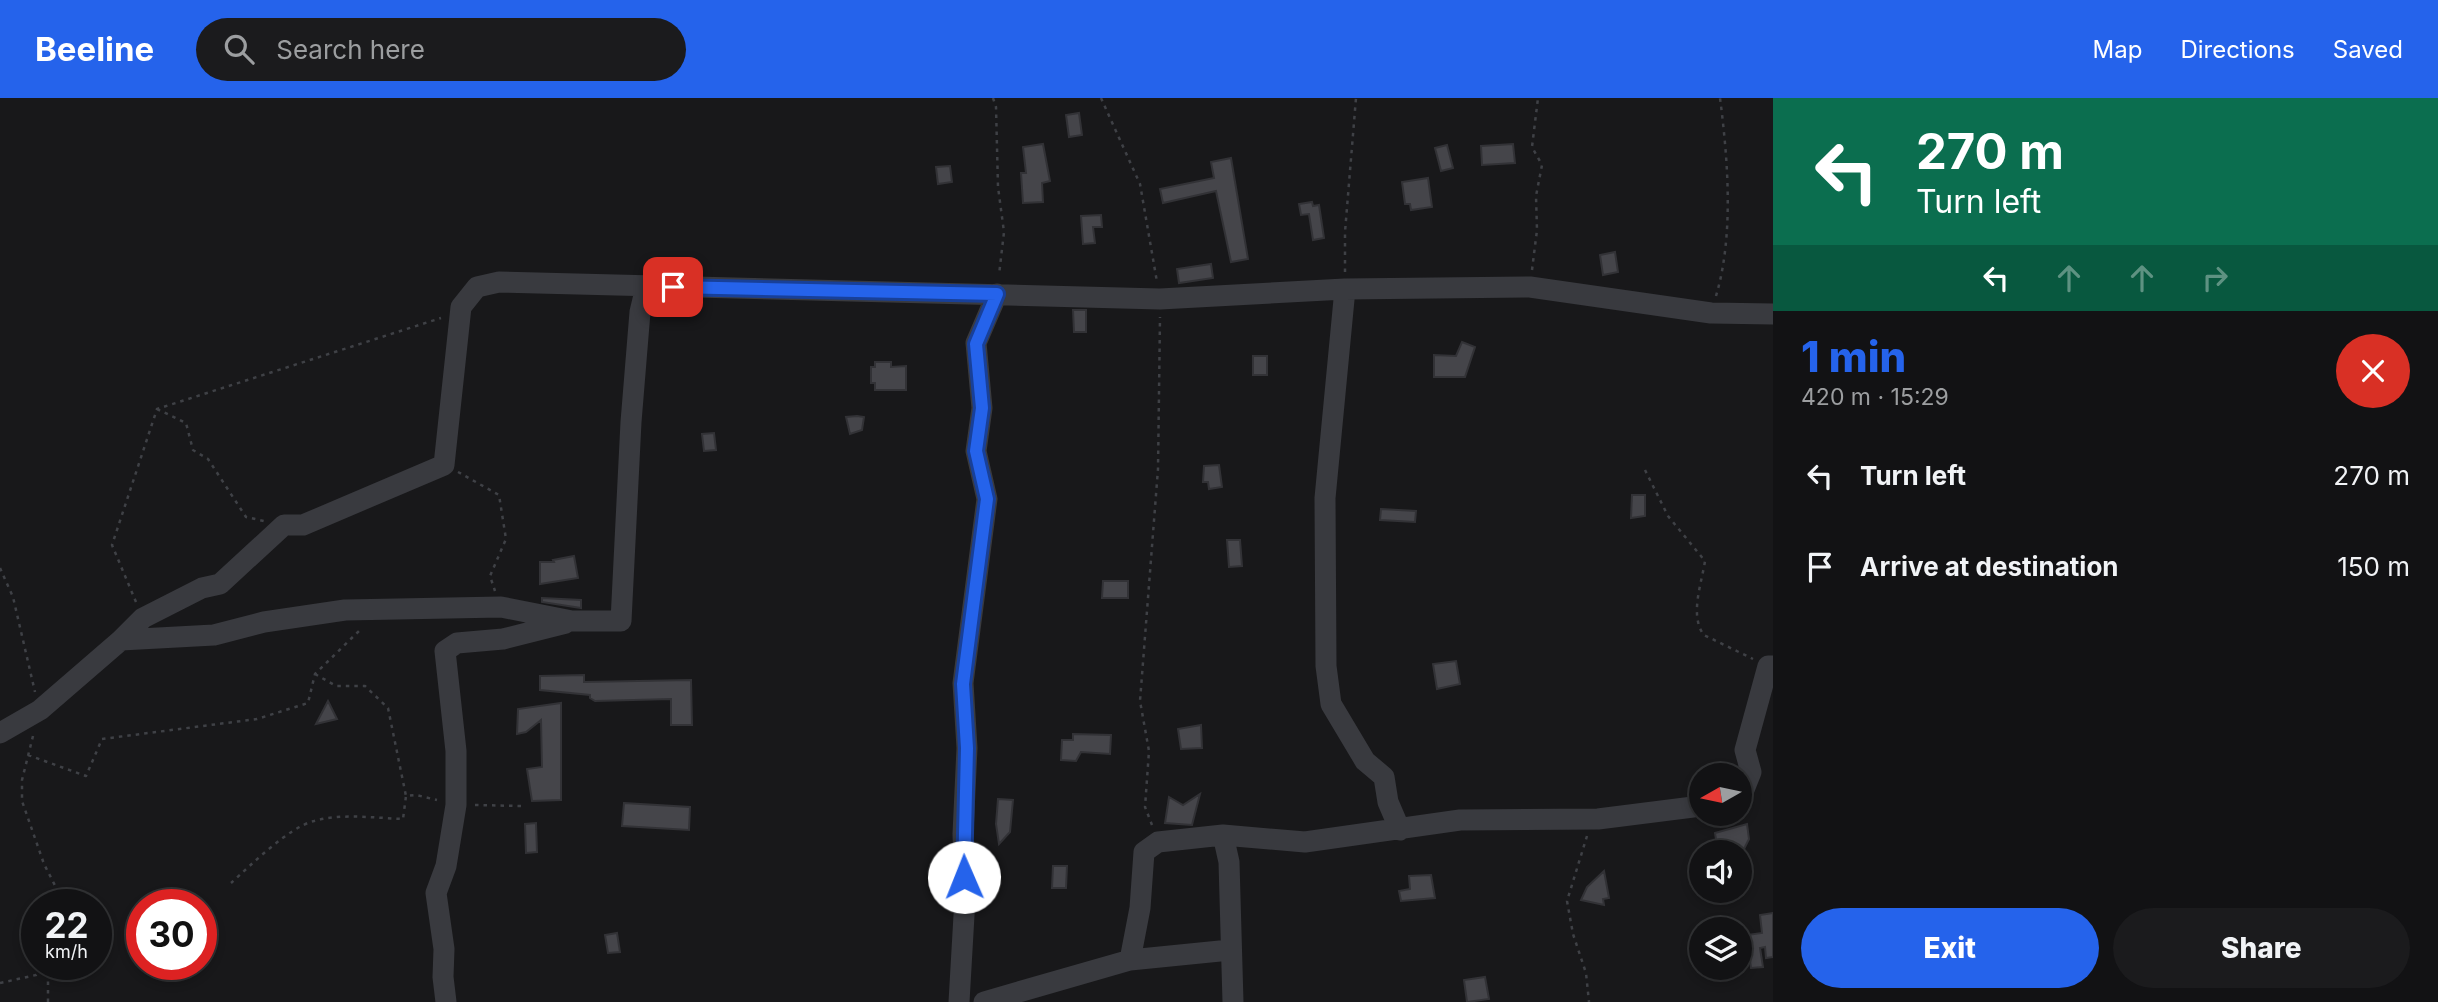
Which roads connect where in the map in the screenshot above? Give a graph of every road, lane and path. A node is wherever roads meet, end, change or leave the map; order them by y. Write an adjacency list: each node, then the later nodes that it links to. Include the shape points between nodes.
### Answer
1 (993, 98): 9 (path, via 1004,232)
2 (1101, 98): 10 (path, via 1140,184)
3 (1356, 98): 8 (path)
4 (1538, 98): 7 (path, via 1532,146 1542,165)
5 (1720, 98): 12 (path, via 1727,156 1724,271)
6 (646, 287): 9 (street); 11 (street, via 499,282 477,288); 22 (street, via 631,422 621,621)
7 (1530, 287): 8 (street); 12 (street)
8 (1345, 289): 10 (street); 35 (street, via 1325,498 1326,666 1331,704 1365,761 1384,777)
9 (997, 294): 10 (street); 47 (street, via 976,344 982,408 976,451 987,499 963,684 967,748)
10 (1160, 299): 37 (path, via 1158,469 1140,701 1149,751 1145,807)
11 (461, 307): 14 (path, via 433,323); 15 (street)
12 (1711, 313): 13 (street)
13 (1773, 314)
14 (157, 410): 17 (path, via 186,423 193,450 208,458 246,517); 21 (path, via 111,545)
15 (444, 465): 17 (street, via 303,525); 19 (path, via 499,495 506,539 490,576)
16 (1645, 470): 24 (path, via 1668,516 1705,561 1697,615 1700,629)
17 (284, 525): 21 (street, via 220,584)
18 (0, 568): 26 (path, via 13,597)
19 (500, 607): 20 (street); 22 (street)
20 (375, 609): 23 (street, via 306,614 214,635); 25 (path)
21 (143, 618): 23 (street)
22 (572, 621): 31 (street, via 503,639 457,643 445,651 456,751)
23 (121, 640): 26 (street)
24 (1771, 666): 29 (street, via 1745,750)
25 (315, 674): 28 (path, via 308,703 257,719 102,739 86,776); 30 (path, via 336,686 365,686 387,708)
26 (40, 710): 27 (street); 28 (path)
27 (0, 733)
28 (28, 755): 39 (path, via 22,801)
29 (1749, 763)
30 (406, 796): 31 (path, via 416,794); 38 (path, via 403,819 313,821 264,852)
31 (456, 805): 32 (path); 46 (street, via 446,866 436,893)
32 (521, 806)
33 (1689, 808): 34 (street)
34 (1598, 819): 35 (street, via 1460,820); 50 (path, via 1588,831 1567,901)
35 (1400, 830): 36 (street, via 1305,842)
36 (1223, 835): 37 (street); 40 (street, via 1229,862)
37 (1158, 842): 41 (street, via 1144,852)
38 (231, 883)
39 (57, 889)
40 (1230, 950): 41 (street); 49 (street)
41 (1130, 960): 48 (street)
42 (21, 978): 44 (path)
43 (48, 980): 45 (path)
44 (0, 983)
45 (47, 1002)
46 (446, 1002)
47 (959, 1002)
48 (984, 1002)
49 (1233, 1002)
50 (1589, 1002)

